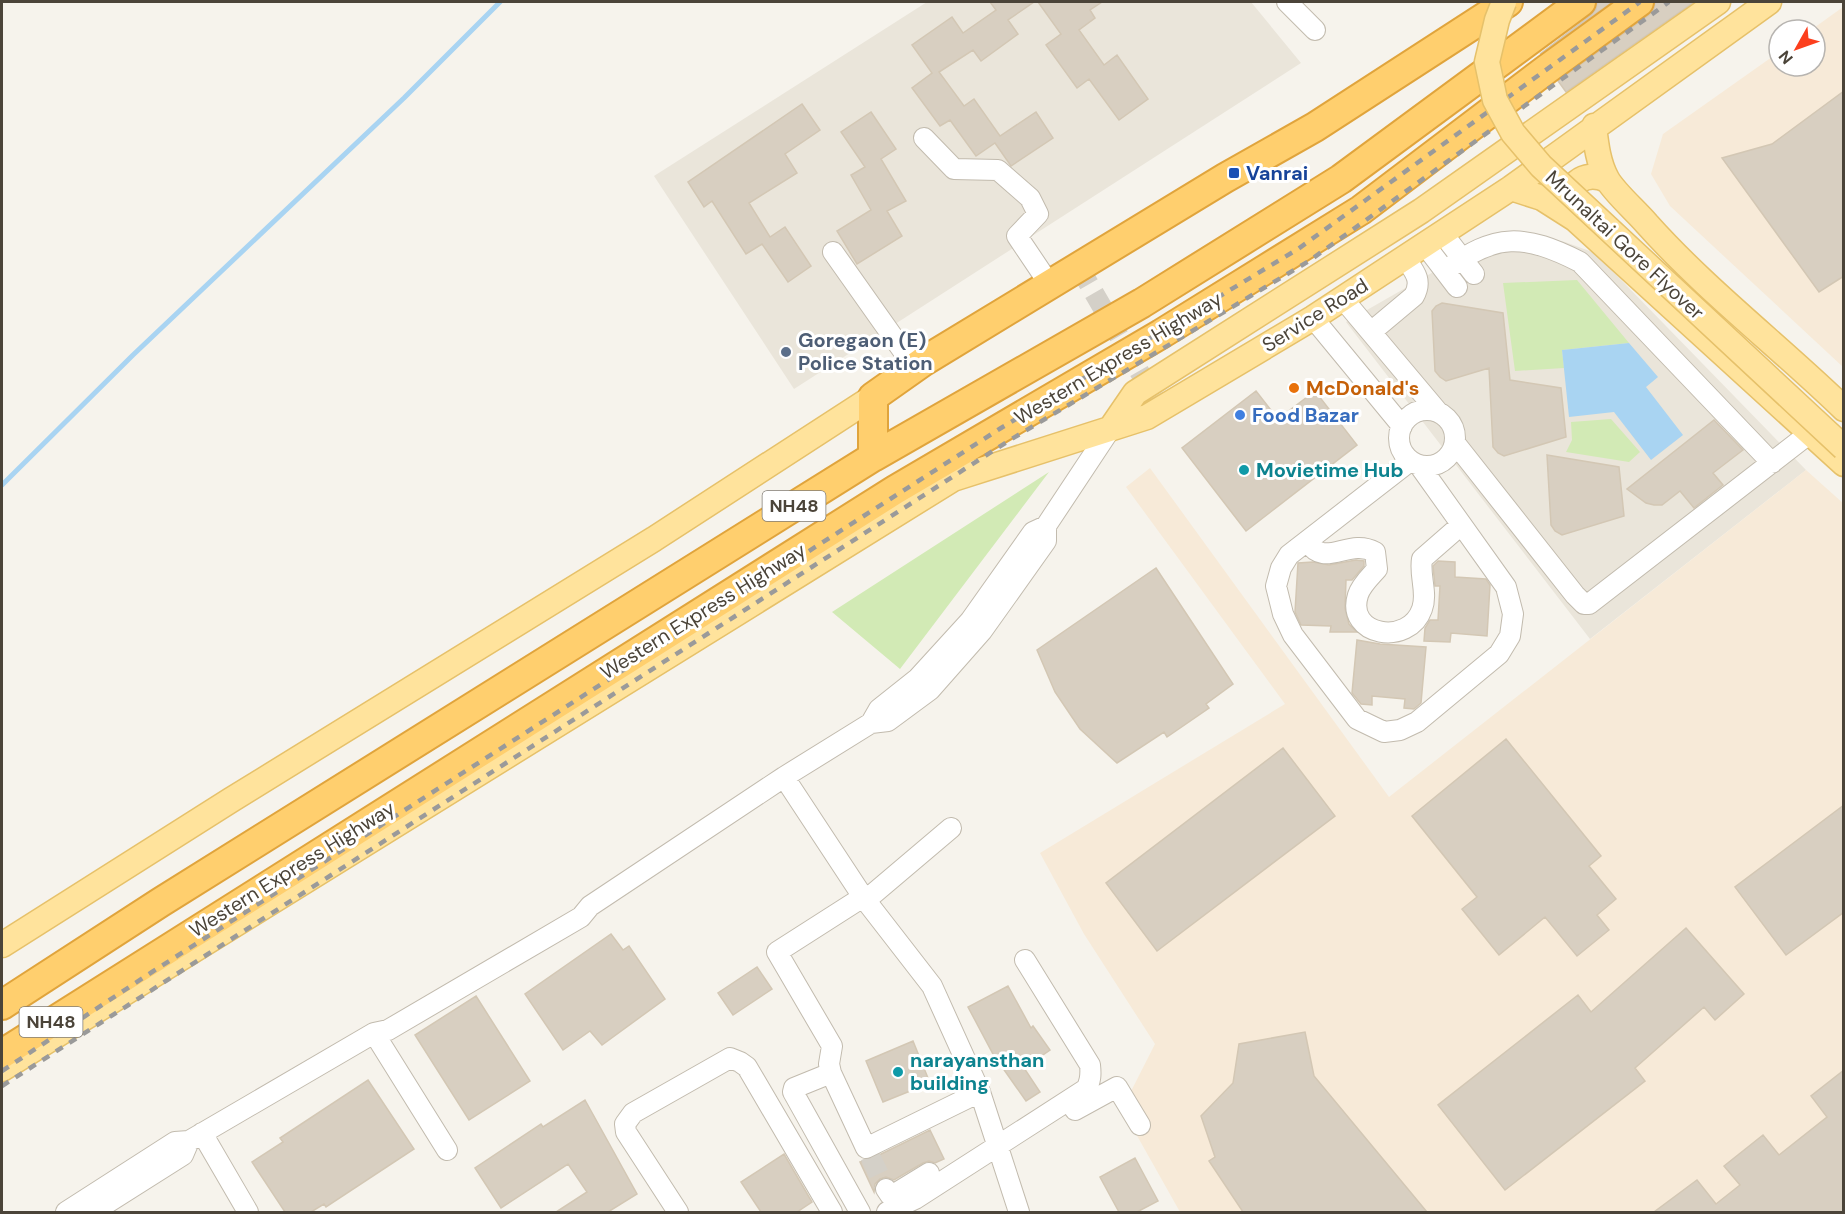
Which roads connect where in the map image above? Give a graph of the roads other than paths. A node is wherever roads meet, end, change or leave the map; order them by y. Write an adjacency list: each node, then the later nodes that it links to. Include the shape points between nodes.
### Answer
1 (1287, 2): 7 (street)
2 (1506, 2): 22 (highway, via 1315,127); 35 (main road, Mrunaltai Gore Flyover, bridge, via 1497,20 1487,62 1495,100 1513,133 1541,166)
3 (1581, 2): 36 (highway, Western Express Highway / NH48, via 1341,179 1142,303)
4 (1639, 2): 49 (highway, Western Express Highway / NH48, via 1361,210 1161,334 895,490)
5 (1718, 2): 9 (main road)
6 (1769, 2): 8 (main road, Service Road)
7 (1315, 30)
8 (1594, 126): 11 (main road, Service Road); 12 (main road)
9 (1535, 132): 11 (main road); 32 (main road, via 1421,211 1135,393)
10 (924, 138): 22 (street, via 954,169 998,170 1030,198 1038,214 1017,236)
11 (1553, 156): 13 (main road, Service Road)
12 (1607, 180): 14 (main road, via 1591,175 1572,187 1569,199); 29 (main road, via 1666,246)
13 (1511, 188): 14 (main road, via 1542,198); 15 (main road, Service Road)
14 (1575, 219): 17 (main road)
15 (1424, 246): 18 (street); 19 (street); 24 (main road, Service Road); 26 (street, via 1419,288)
16 (833, 252): 27 (street)
17 (1611, 252): 20 (street); 33 (main road)
18 (1462, 258): 19 (street); 20 (street, via 1495,242 1518,242 1549,248); 21 (street)
19 (1445, 271): 23 (street)
20 (1592, 272): 38 (street)
21 (1474, 274)
22 (1050, 285): 27 (highway)
23 (1457, 287)
24 (1343, 299): 25 (main road, Service Road); 26 (street)
25 (1313, 318): 31 (street); 32 (main road, Service Road, via 1147,417)
26 (1371, 332): 30 (street)
27 (915, 368): 28 (highway)
28 (873, 397): 36 (highway); 45 (main road)
29 (1844, 409)
30 (1438, 412): 31 (street, via 1419,411); 34 (street, via 1452,424)
31 (1402, 426): 37 (street, via 1400,445)
32 (1111, 428): 42 (street, via 1047,526 1046,542 924,684 888,722 871,723); 50 (main road, Service Road, via 953,479)
33 (1810, 434): 38 (street); 39 (main road)
34 (1455, 443): 37 (street, via 1452,453 1438,465); 38 (street, via 1584,604)
35 (1844, 448)
36 (873, 457): 47 (highway, Western Express Highway / NH48)
37 (1415, 463): 40 (street); 41 (street)
38 (1772, 463)
39 (1844, 464)
40 (1461, 525): 41 (street, via 1422,559 1423,608 1417,621 1394,633 1368,628 1357,609 1357,597 1377,569 1374,552 1361,547 1322,554); 41 (street, via 1506,587 1513,614 1510,636 1499,654 1417,723 1384,732 1357,718 1293,635 1283,614 1276,586 1281,568 1289,555)
41 (1307, 541)
42 (784, 777): 44 (street); 48 (street, via 590,906 572,908 451,987 382,1021)
43 (951, 828): 44 (street)
44 (865, 898): 51 (street, via 777,952 832,1046); 52 (street, via 932,986)
45 (2, 945)
46 (1025, 960): 53 (street, via 1090,1065 1089,1084)
47 (2, 1005)
48 (374, 1032): 56 (street); 58 (street)
49 (2, 1054)
50 (2, 1069)
51 (831, 1073): 52 (street, via 868,1152); 67 (street, via 793,1090)
52 (980, 1092): 57 (street)
53 (1079, 1101): 54 (street); 55 (street, via 1117,1087); 57 (street)
54 (1063, 1117)
55 (1140, 1125)
56 (196, 1137): 62 (street, via 175,1142); 63 (street, via 183,1155); 64 (street)
57 (998, 1146): 61 (street); 68 (street)
58 (447, 1150)
59 (929, 1173): 61 (street)
60 (886, 1189): 61 (street)
61 (902, 1203)
62 (66, 1212)
63 (93, 1212)
64 (248, 1212)
65 (678, 1212): 66 (street, via 626,1132 625,1124 633,1113 730,1058 747,1067)
66 (832, 1212)
67 (860, 1212)
68 (1019, 1212)

